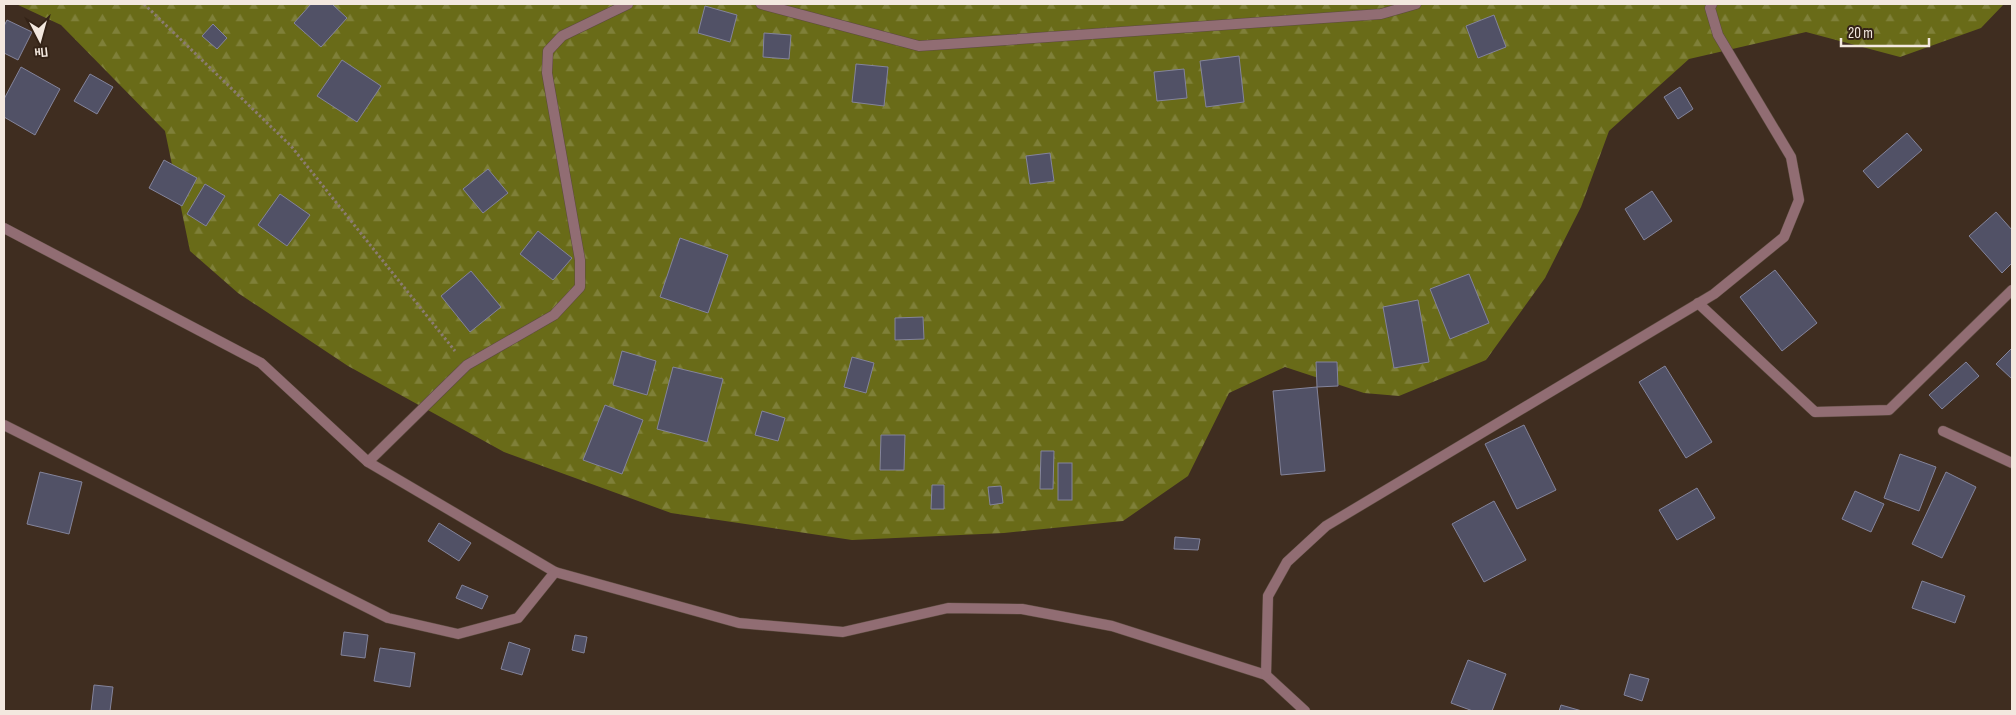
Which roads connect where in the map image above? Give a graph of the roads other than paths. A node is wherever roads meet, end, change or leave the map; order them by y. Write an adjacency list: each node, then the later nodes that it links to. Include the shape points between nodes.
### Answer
1 (628, 4): 10 (street, via 562,36 548,51 547,73 580,260 580,287 554,315 466,365)
2 (761, 4): 3 (street, via 919,46 1381,14)
3 (1416, 4)
4 (1712, 4): 7 (street, via 1710,8 1718,35 1791,157 1799,200 1784,237 1714,294)
5 (4, 228): 10 (street, via 261,364)
6 (2012, 290): 7 (street, via 1889,410 1815,412)
7 (1698, 303): 13 (street, via 1326,526 1287,562 1268,596)
8 (4, 425): 12 (street, via 388,618 458,634 518,618)
9 (1942, 431): 11 (street)
10 (368, 462): 12 (street)
11 (2012, 463)
12 (555, 572): 13 (street, via 739,623 843,632 948,608 1022,610 1112,626)
13 (1266, 675): 14 (street)
14 (1305, 711)

